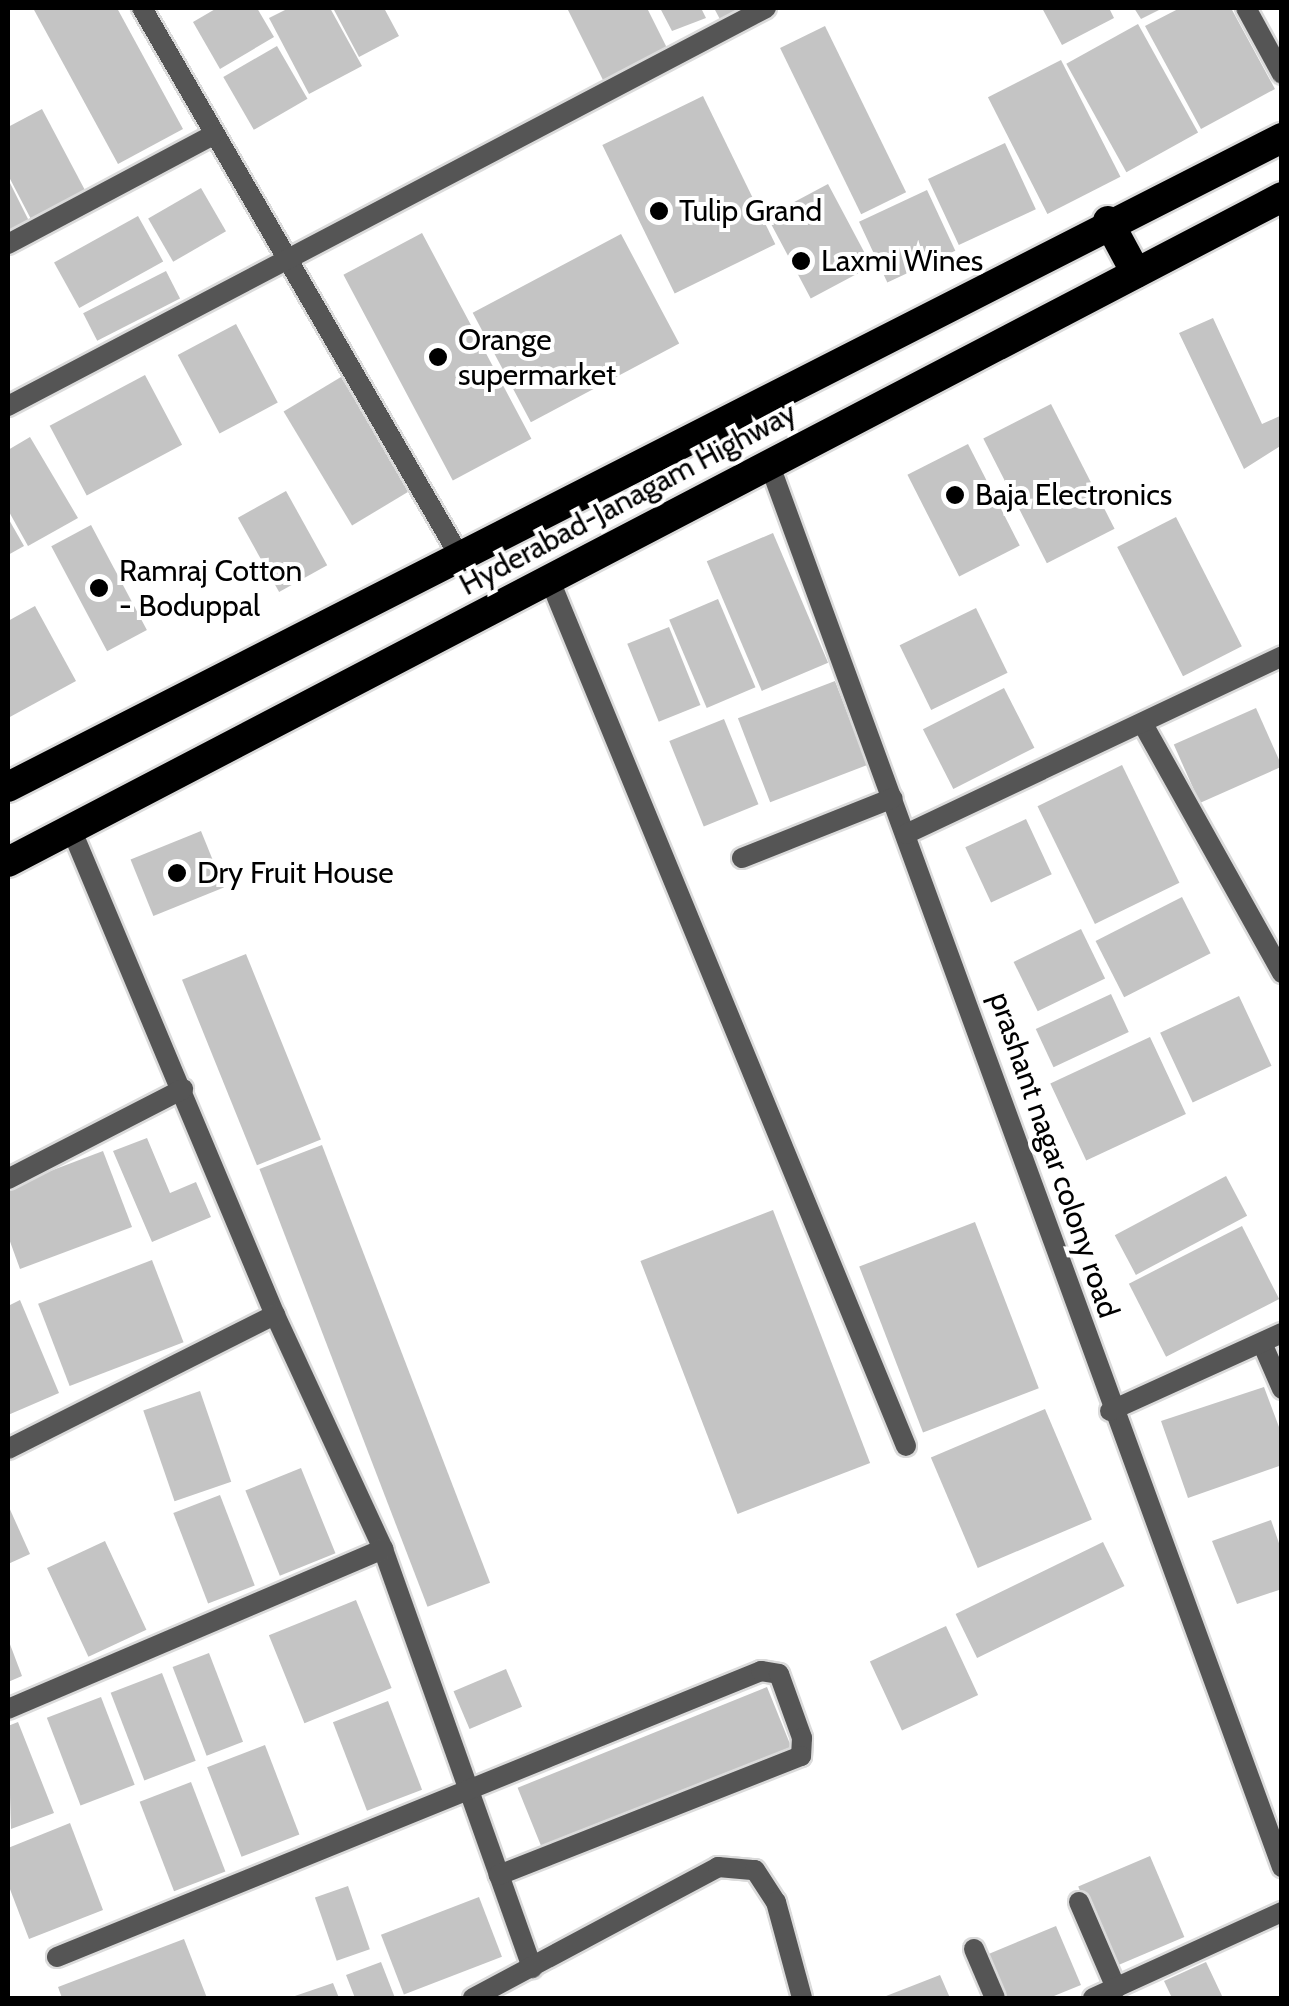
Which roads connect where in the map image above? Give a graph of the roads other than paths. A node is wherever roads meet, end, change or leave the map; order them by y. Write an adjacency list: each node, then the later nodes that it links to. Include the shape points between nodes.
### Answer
1 (142, 8): 5 (street)
2 (766, 8): 10 (street)
3 (1246, 8): 4 (street)
4 (1282, 74)
5 (214, 136): 9 (street); 10 (street)
6 (1282, 138): 8 (highway, Hyderabad-Janagam Highway)
7 (1282, 197): 11 (highway, Hyderabad-Janagam Highway)
8 (1108, 220): 11 (highway); 14 (highway, Hyderabad-Janagam Highway)
9 (8, 244)
10 (284, 261): 12 (street); 14 (street)
11 (1136, 272): 13 (highway, Hyderabad-Janagam Highway)
12 (8, 406)
13 (769, 463): 15 (highway, Hyderabad-Janagam Highway); 19 (street, prashant nagar colony road)
14 (459, 555): 18 (highway, Hyderabad-Janagam Highway)
15 (551, 583): 20 (highway, Hyderabad-Janagam Highway, via 137,789); 31 (street)
16 (1282, 656): 17 (street)
17 (1144, 726): 21 (street); 24 (street)
18 (8, 787)
19 (893, 798): 21 (street, prashant nagar colony road); 22 (street)
20 (72, 831): 23 (highway, Hyderabad-Janagam Highway); 25 (street)
21 (906, 834): 30 (street, prashant nagar colony road, via 1008,1105)
22 (742, 858)
23 (8, 862)
24 (1282, 973)
25 (183, 1089): 26 (street); 27 (street)
26 (8, 1179)
27 (275, 1315): 32 (street); 33 (street)
28 (1272, 1338): 29 (street); 30 (street)
29 (1282, 1388)
30 (1110, 1411): 36 (street, prashant nagar colony road)
31 (906, 1446)
32 (8, 1449)
33 (383, 1549): 34 (street); 35 (street)
34 (8, 1709)
35 (470, 1792): 37 (street); 37 (street, via 761,1671 778,1674 802,1738 801,1756 791,1762); 41 (street)
36 (1282, 1867)
37 (499, 1875): 42 (street)
38 (1078, 1902): 43 (street)
39 (1282, 1912): 43 (street)
40 (974, 1949): 46 (street)
41 (57, 1956)
42 (532, 1968): 44 (street); 45 (street, via 718,1867 755,1870 776,1902)
43 (1116, 1988): 47 (street)
44 (473, 1998)
45 (802, 1998)
46 (995, 1998)
47 (1093, 1998)

